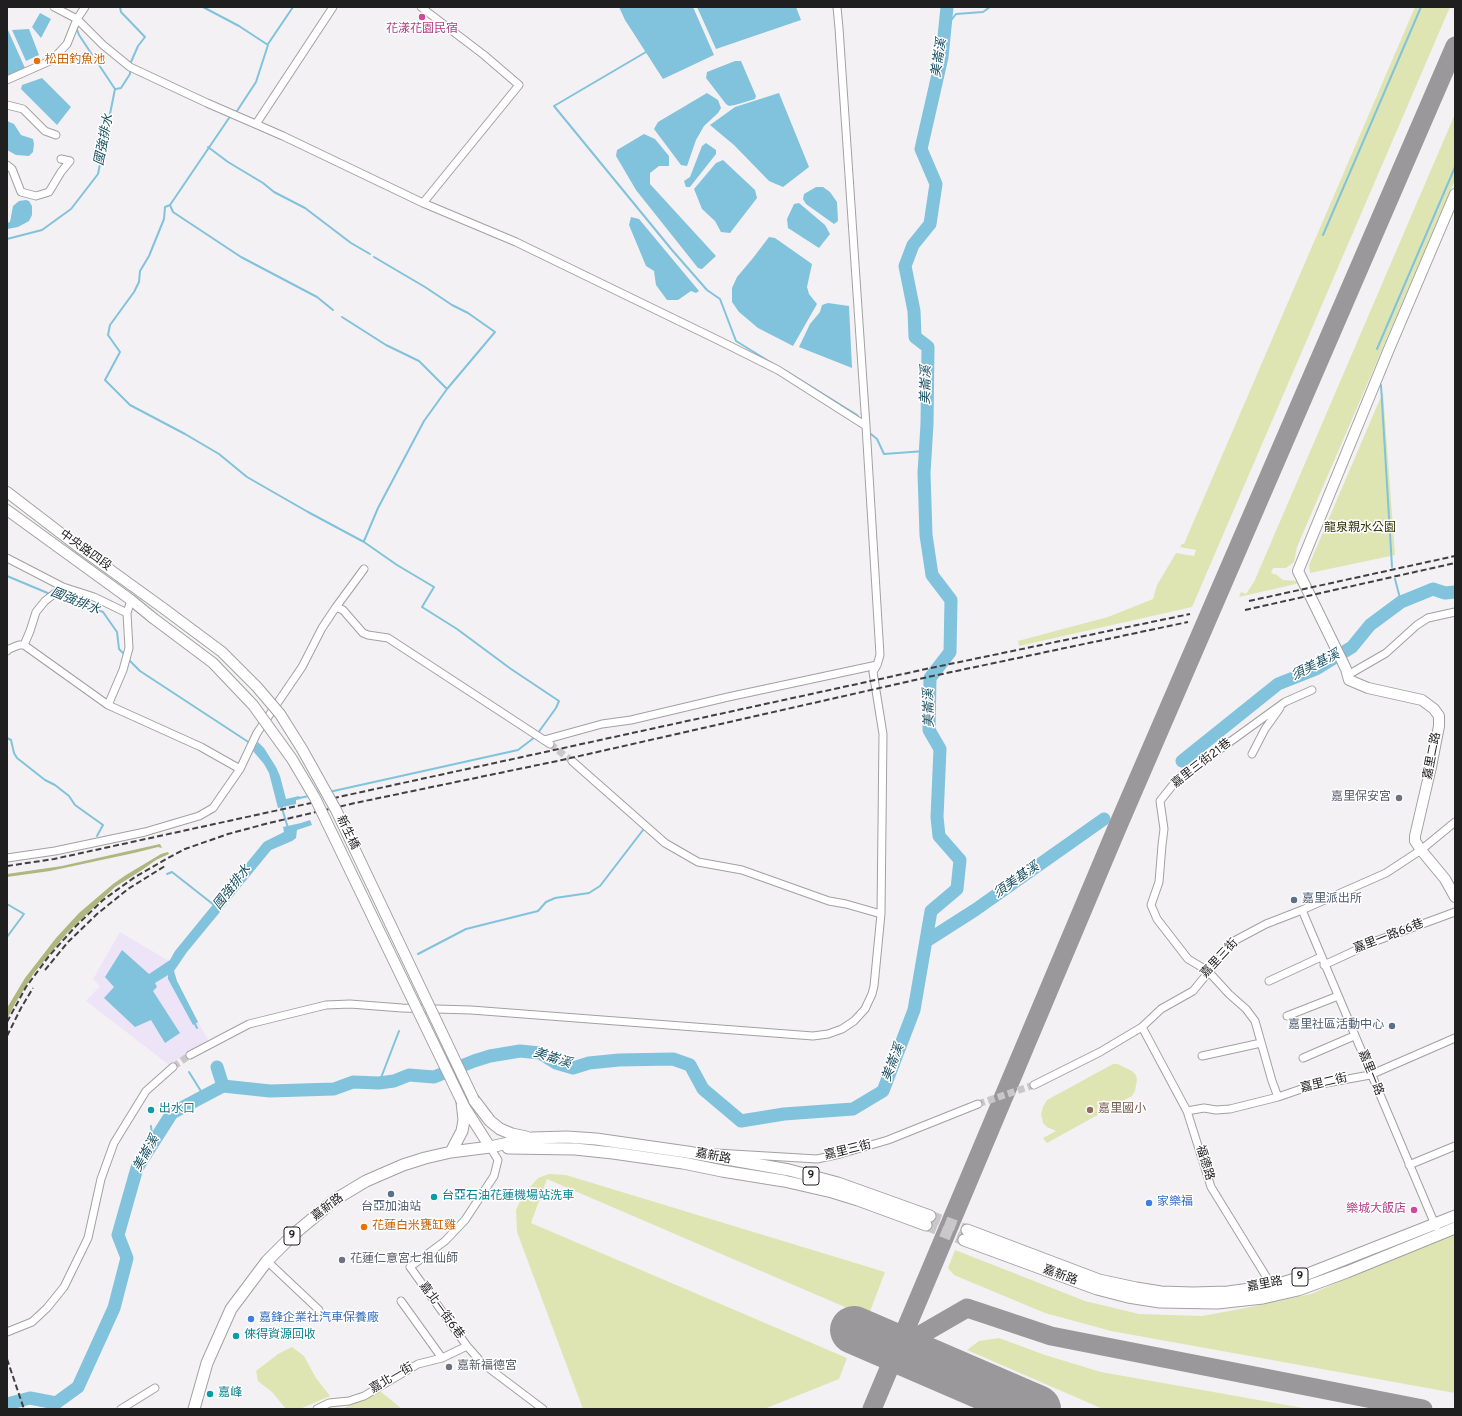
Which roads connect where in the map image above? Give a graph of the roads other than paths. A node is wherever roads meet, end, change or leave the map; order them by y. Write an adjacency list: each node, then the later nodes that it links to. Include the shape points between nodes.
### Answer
1 (54, 7): 6 (street)
2 (85, 7): 6 (street)
3 (333, 7): 9 (street)
4 (420, 7): 14 (street, via 519,85)
5 (837, 7): 16 (street)
6 (77, 19): 7 (street, via 67,44 52,60); 9 (street, via 130,67)
7 (7, 80)
8 (7, 104): 10 (street, via 23,109 45,131)
9 (256, 124): 14 (street)
10 (56, 135)
11 (61, 159): 12 (street, via 70,161 49,192 36,196 21,192 12,169)
12 (7, 166)
13 (1455, 194): 15 (street)
14 (423, 203): 16 (street, via 516,242 778,370)
15 (1452, 210): 31 (street, via 1389,348 1298,571)
16 (866, 426): 30 (street, via 880,655)
17 (7, 492): 24 (street, 中央路四段)
18 (7, 510): 22 (street, 中央路四段)
19 (7, 558): 21 (street)
20 (364, 570): 23 (street)
21 (63, 587): 26 (street, via 94,597); 28 (street, via 36,612)
22 (131, 600): 26 (street); 27 (street, 中央路四段)
23 (336, 607): 30 (street, via 343,610 363,633 388,638 541,739); 37 (street, via 302,667 257,733)
24 (163, 608): 62 (street, 新生橋, bridge, via 222,652 280,714 299,743 336,810)
25 (1455, 612): 31 (street, via 1428,618 1386,652)
26 (127, 614): 34 (street, via 129,648)
27 (153, 618): 63 (street, 新生橋, bridge, via 213,663 253,705 292,759 315,798)
28 (24, 645): 29 (street); 34 (street)
29 (7, 651)
30 (877, 665): 44 (street, via 873,672 883,734)
31 (1346, 670): 39 (street, 嘉里二路, via 1349,680 1368,688 1422,700 1439,716 1431,767 1415,836)
32 (1312, 690): 33 (street, 嘉里三街21巷)
33 (1285, 702): 35 (street); 47 (street, 嘉里三街21巷, via 1176,780 1160,800 1164,829 1160,882 1151,905 1157,919 1188,959)
34 (108, 705): 37 (street, via 201,747)
35 (1252, 754)
36 (572, 761): 44 (street, via 665,843 698,862 742,870 829,901)
37 (240, 769): 40 (street, via 213,808 199,816 145,832 55,851)
38 (1455, 822): 39 (street, 嘉里三街)
39 (1421, 850): 41 (street, 嘉里二路, via 1445,879); 42 (street, 嘉里三街, via 1386,873)
40 (7, 858)
41 (1455, 897)
42 (1302, 910): 45 (street, 嘉里一路); 47 (street, 嘉里三街, via 1266,924 1234,941)
43 (1455, 912): 46 (street, 嘉里一路66巷, via 1376,941)
44 (881, 914): 55 (street, via 875,978 869,1002 854,1021 828,1034 813,1036 350,1004 326,1005 249,1024)
45 (1321, 957): 46 (street, 嘉里一路); 48 (street)
46 (1324, 965): 49 (street, 嘉里一路)
47 (1208, 971): 51 (street, 嘉里三街, via 1193,991 1161,1009); 54 (street, via 1256,1021)
48 (1269, 981)
49 (1338, 996): 50 (street); 52 (street, 嘉里一路)
50 (1287, 1016)
51 (1142, 1027): 60 (street, 嘉里三街, via 1100,1052); 65 (street, 福德路)
52 (1354, 1036): 57 (street); 59 (street, 嘉里一路)
53 (1455, 1038): 59 (street, 嘉里二街)
54 (1261, 1043): 56 (street); 61 (street)
55 (190, 1056)
56 (1202, 1056)
57 (1303, 1058)
58 (173, 1067): 81 (street, via 146,1091 114,1143 101,1179 88,1238 64,1287 32,1322)
59 (1370, 1075): 61 (street, 嘉里二街, via 1310,1086); 71 (street, 嘉里一路)
60 (1034, 1085)
61 (1278, 1097): 65 (street, 嘉里二街, via 1230,1109 1204,1108)
62 (474, 1100): 66 (main road, via 490,1121 500,1129); 68 (street)
63 (462, 1102): 68 (street); 69 (main road, via 462,1131)
64 (978, 1104): 70 (street, 嘉里三街, via 888,1140 818,1159)
65 (1187, 1111): 77 (street, 福德路, via 1211,1187)
66 (532, 1138): 68 (main road, 嘉新路 / 9); 70 (main road, 嘉新路 / 9, via 596,1139)
67 (1455, 1146): 71 (street)
68 (490, 1147): 69 (main road, 嘉新路 / 9); 70 (main road, 嘉新路 / 9, via 575,1149 784,1180 928,1221 838,1183 796,1172); 82 (street, 嘉北一街6巷, via 498,1160 494,1176 465,1220 446,1241 410,1268)
69 (451, 1152): 75 (main road, 嘉新路 / 9, via 403,1165 366,1181 336,1200 294,1234)
70 (687, 1152)
71 (1409, 1165): 74 (street, 嘉里一路)
72 (1455, 1216): 74 (main road, 嘉里路 / 9)
73 (1455, 1228): 74 (main road, 嘉里路 / 9)
74 (1437, 1230): 77 (main road, 嘉里路 / 9, via 1296,1279)
75 (267, 1261): 80 (street); 86 (main road, 嘉新路 / 9, via 231,1309 207,1363)
76 (1136, 1288): 77 (main road, 嘉里路 / 9, via 1193,1293); 79 (main road, 嘉新路 / 9, via 1099,1280 966,1235 1097,1289)
77 (1272, 1291): 79 (main road, 嘉里路 / 9, via 1247,1300 1217,1303)
78 (402, 1301): 83 (street)
79 (1160, 1302)
80 (319, 1310)
81 (7, 1332)
82 (466, 1346): 83 (street, 嘉北一街); 88 (street, via 482,1363)
83 (442, 1358): 87 (street, 嘉北一街, via 418,1364 364,1396 329,1403)
84 (155, 1388): 85 (street)
85 (121, 1409)
86 (194, 1409)
87 (317, 1409)
88 (543, 1409)

